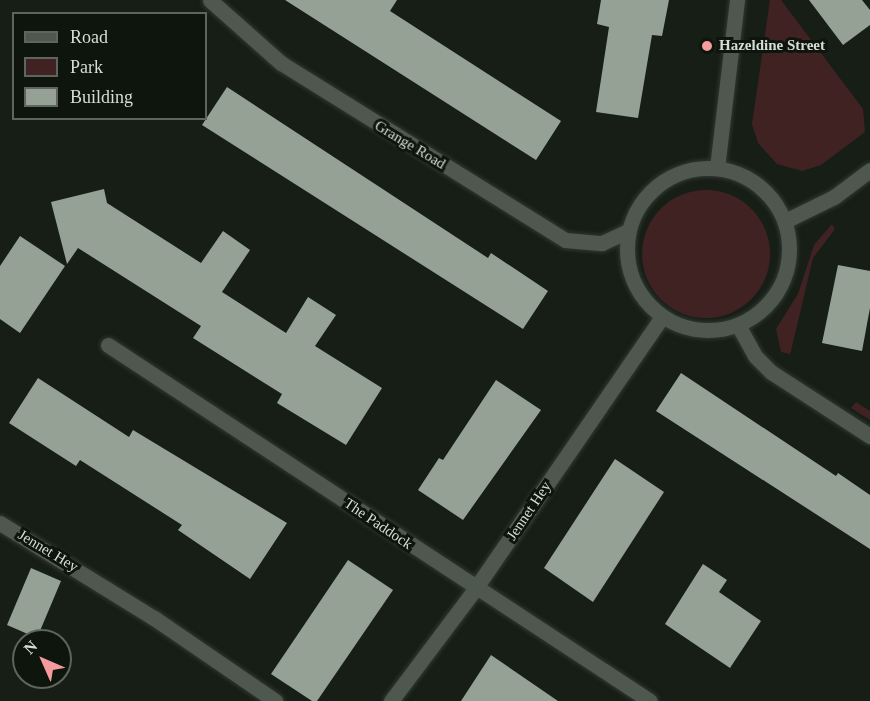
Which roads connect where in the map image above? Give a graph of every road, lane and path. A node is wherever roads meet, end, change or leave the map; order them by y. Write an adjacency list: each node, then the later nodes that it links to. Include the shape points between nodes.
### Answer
1 (210, 0): 6 (street, Grange Road, via 281,63 565,240 602,243)
2 (737, 0): 3 (street)
3 (717, 168): 5 (street, via 739,173 758,185 774,201); 6 (street, via 693,169 671,176 651,190)
4 (870, 170): 5 (street, via 834,196)
5 (785, 221): 8 (street, via 790,246 787,271 776,293 759,312)
6 (628, 231): 7 (street, via 626,251 632,279 647,304)
7 (662, 317): 8 (street, via 686,328 704,330); 12 (street, Jennet Hey)
8 (738, 325): 10 (street, via 755,356 771,372)
9 (108, 345): 12 (street, The Paddock)
10 (870, 436)
11 (0, 523): 13 (street, Jennet Hey, via 154,618)
12 (475, 588): 14 (street, Jennet Hey); 15 (street, The Paddock)
13 (275, 701)
14 (391, 701)
15 (650, 701)

